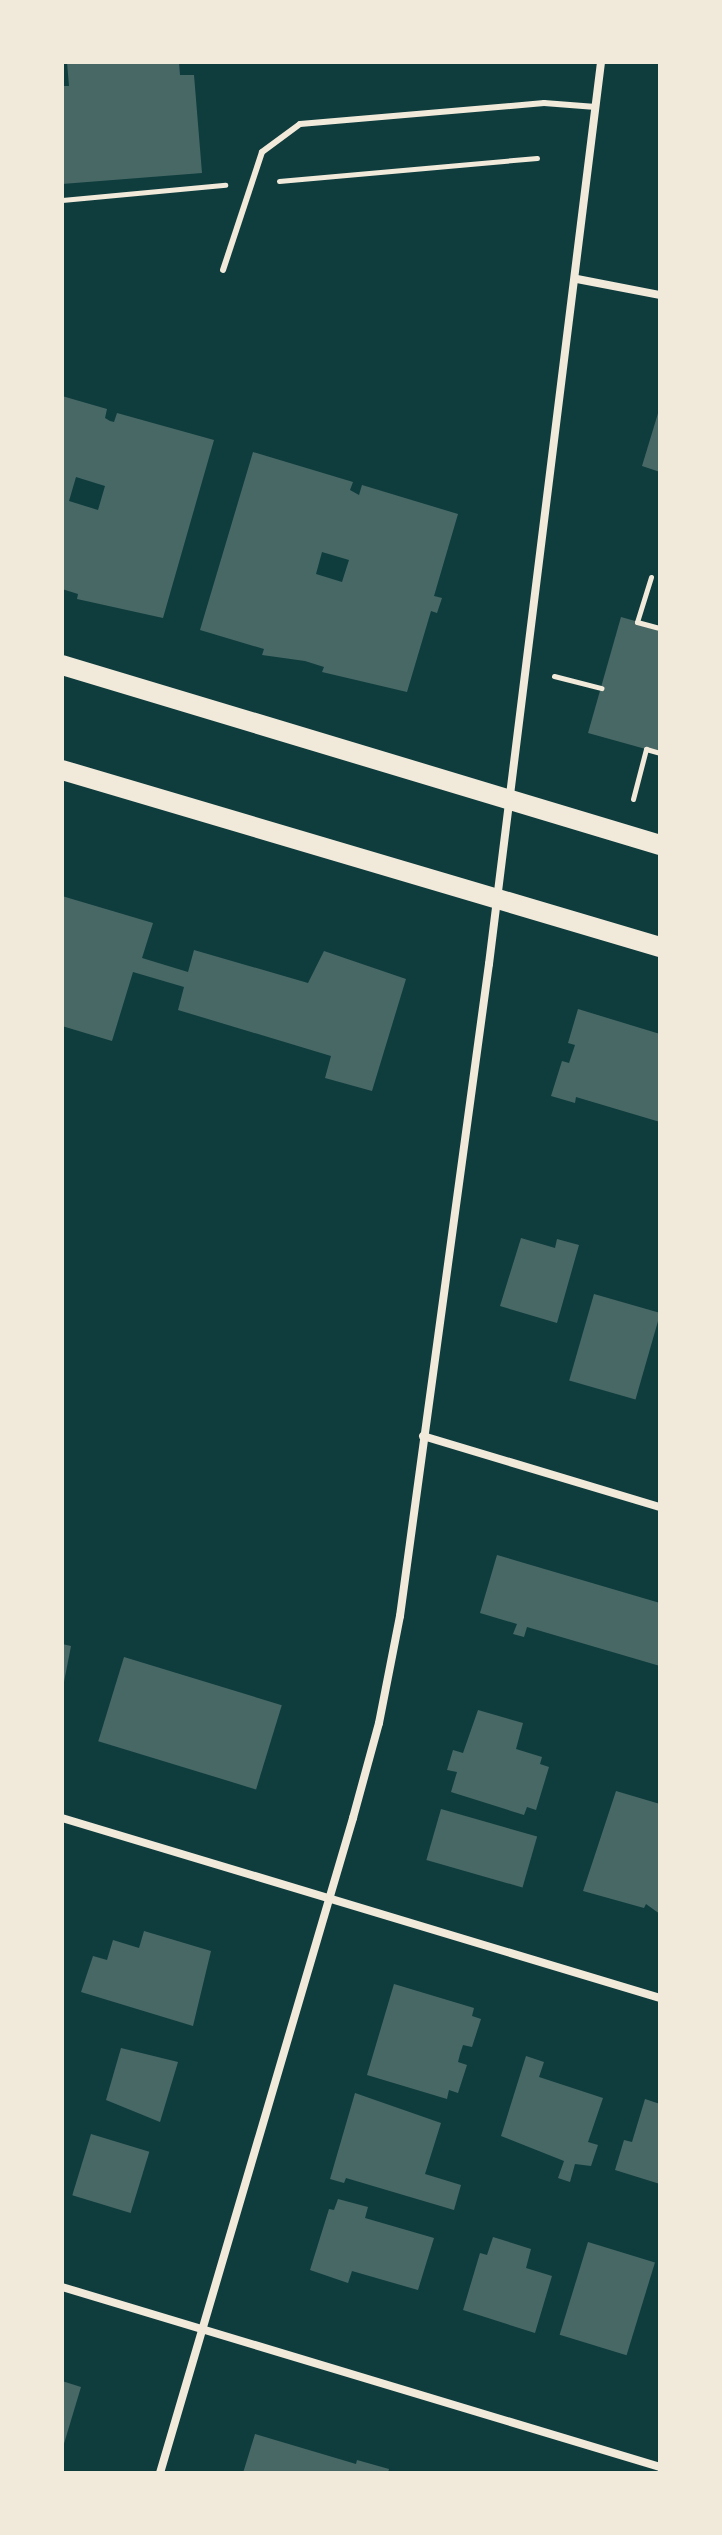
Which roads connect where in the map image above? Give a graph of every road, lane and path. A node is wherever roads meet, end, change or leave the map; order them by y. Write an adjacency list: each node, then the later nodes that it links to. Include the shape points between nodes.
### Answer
1 (601, 62): 2 (street)
2 (596, 107): 4 (lane, via 544,103 300,124 262,152); 7 (street)
3 (537, 158): 4 (path)
4 (252, 183): 5 (path); 6 (lane)
5 (62, 200)
6 (223, 270)
7 (577, 279): 8 (street); 16 (street)
8 (660, 295)
9 (651, 577): 10 (path, via 637,622)
10 (660, 628)
11 (62, 665): 16 (main road)
12 (554, 676): 13 (path)
13 (601, 688)
14 (660, 753): 17 (path, via 646,749)
15 (62, 770): 19 (main road)
16 (508, 799): 18 (main road); 19 (street)
17 (633, 799)
18 (660, 845)
19 (496, 898): 20 (main road); 21 (street)
20 (660, 947)
21 (423, 1436): 22 (street); 24 (street, via 400,1616 379,1723)
22 (660, 1507)
23 (62, 1818): 24 (street)
24 (330, 1898): 25 (street); 27 (street)
25 (660, 1998)
26 (62, 2287): 27 (street)
27 (205, 2330): 28 (street); 29 (street)
28 (660, 2467)
29 (160, 2473)

